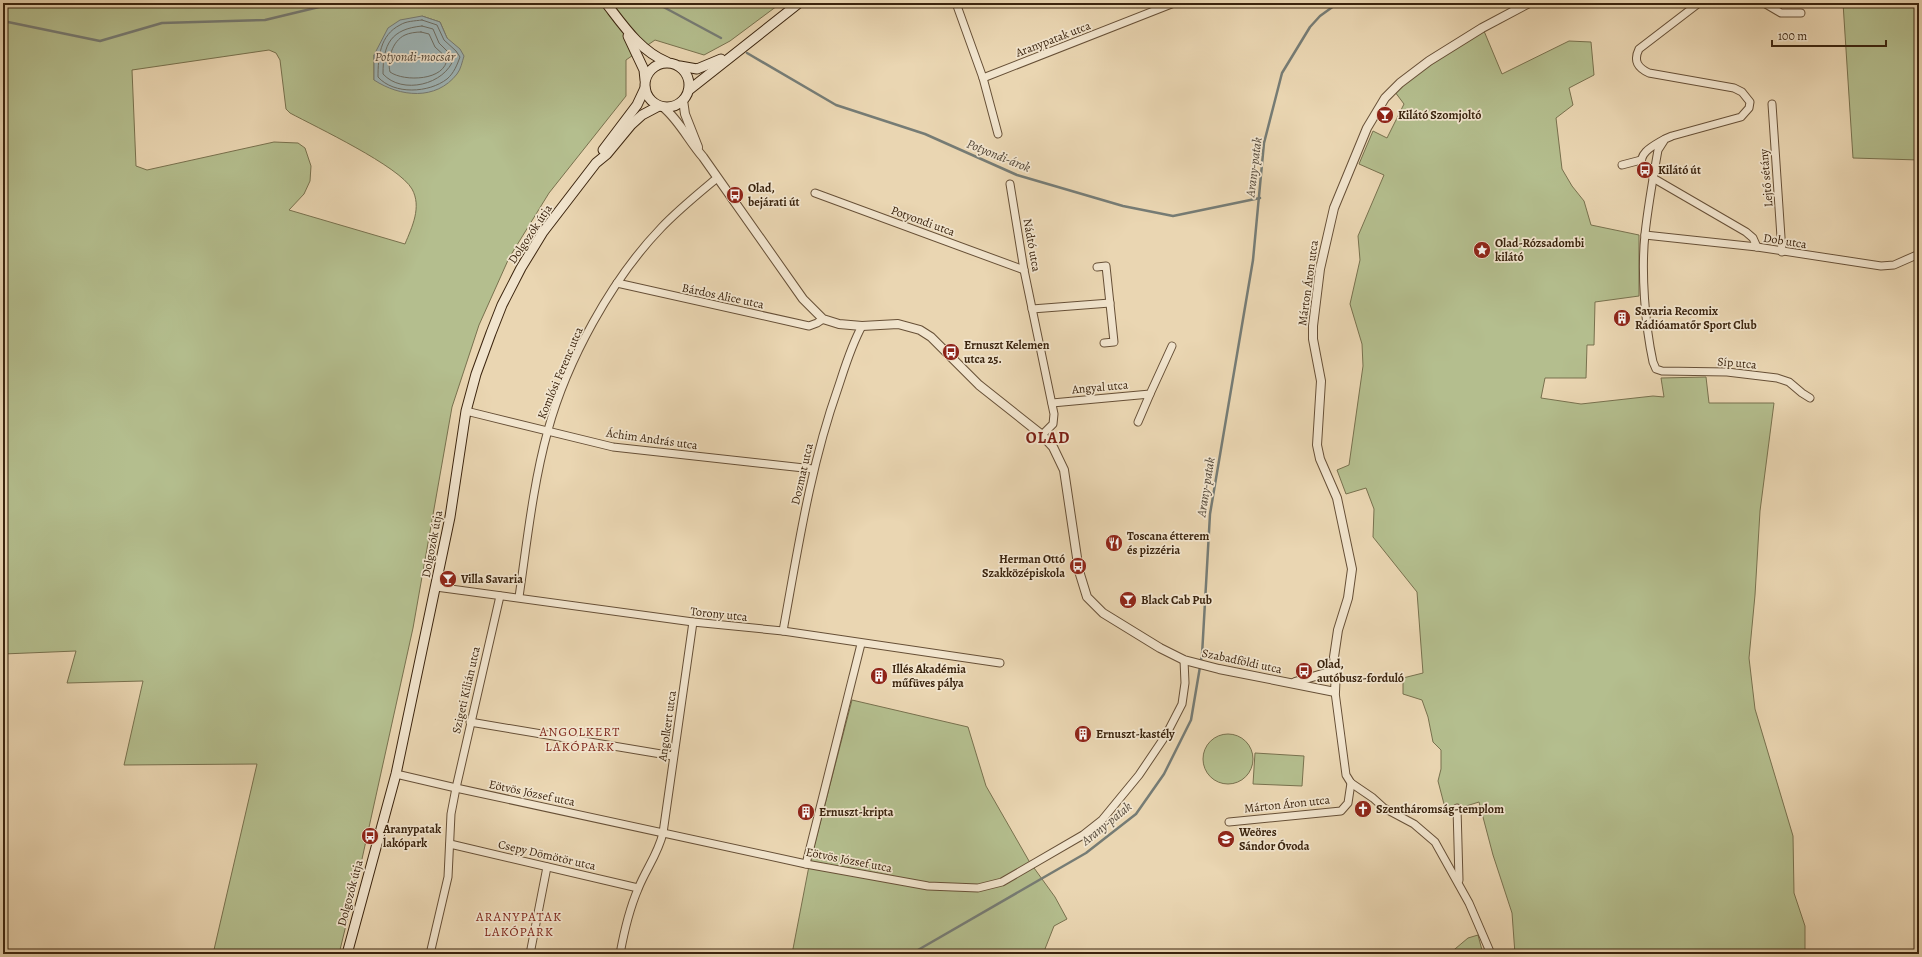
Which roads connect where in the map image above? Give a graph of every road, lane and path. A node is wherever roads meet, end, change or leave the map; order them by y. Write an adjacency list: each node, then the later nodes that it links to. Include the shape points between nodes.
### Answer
1 (606, 3): 9 (main road)
2 (798, 3): 10 (main road)
3 (956, 3): 13 (street)
4 (1174, 3): 13 (street, Aranypatak utca)
5 (1530, 3): 59 (street, Márton Áron utca, via 1482,28 1429,61 1385,98 1371,119 1334,208 1320,269 1314,312 1314,339 1321,381 1317,445 1320,459 1337,498 1352,569 1348,598 1336,642)
6 (1699, 3): 20 (street, via 1639,49 1636,54 1637,64 1639,68 1650,73 1734,88 1747,96 1749,108 1746,113 1733,120)
7 (1764, 3): 8 (street, via 1781,13)
8 (1801, 13)
9 (624, 26): 11 (main road, via 650,53); 14 (main road, via 644,70)
10 (741, 48): 12 (main road, via 715,63 697,69); 15 (main road)
11 (667, 62): 12 (main road); 14 (main road, via 652,68)
12 (679, 66): 15 (main road, via 687,74)
13 (983, 78): 19 (street)
14 (645, 84): 18 (main road, via 650,99); 23 (main road, Dolgozók útja, via 637,105 600,153)
15 (689, 90): 16 (main road)
16 (683, 100): 18 (main road, via 676,105); 21 (street, via 685,114)
17 (1772, 104): 32 (street, Lejtő sétány)
18 (661, 106): 21 (street, via 671,113); 23 (main road, Dolgozók útja, via 642,115)
19 (998, 134)
20 (1665, 140): 22 (street, via 1653,146); 25 (street, via 1658,150)
21 (703, 157): 26 (street)
22 (1641, 160): 24 (street); 25 (street, via 1642,166)
23 (596, 163): 46 (main road, Dolgozók útja, via 543,232 521,268 491,333)
24 (1622, 165)
25 (1655, 169): 27 (street)
26 (717, 178): 36 (street, Komlósi Ferenc utca, via 661,228); 39 (street, via 803,300)
27 (1653, 178): 30 (street); 31 (street, via 1746,232 1753,238)
28 (1010, 184): 35 (street, Nádtó utca)
29 (815, 193): 35 (street, Potyondi utca)
30 (1645, 235): 31 (street, Dob utca); 44 (street, Síp utca, via 1645,292 1651,355 1656,369 1728,372 1777,378 1789,382)
31 (1757, 248): 32 (street, Dob utca)
32 (1782, 252): 33 (street, Dob utca, via 1881,266 1894,265)
33 (1919, 254)
34 (1097, 267): 37 (street, via 1106,266)
35 (1024, 270): 38 (street, Nádtó utca)
36 (617, 283): 39 (street, Bárdos Alice utca, via 809,326); 48 (street, Komlósi Ferenc utca, via 579,350)
37 (1110, 303): 38 (street); 41 (street, via 1114,342)
38 (1032, 309): 45 (street, Nádtó utca)
39 (823, 319): 40 (street, Szabadföldi utca)
40 (862, 326): 49 (street, Szabadföldi utca, via 910,326 931,337 980,385); 50 (street, Dozmat utca, via 832,404)
41 (1104, 343)
42 (1172, 346): 43 (street)
43 (1150, 394): 45 (street, Angyal utca); 47 (street)
44 (1810, 398)
45 (1052, 403): 49 (street, Nádtó utca, via 1053,424)
46 (466, 411): 48 (street, Áchim András utca); 51 (main road, Dolgozók útja, via 450,517)
47 (1138, 422)
48 (547, 431): 50 (street, Áchim András utca, via 614,447); 53 (street, Komlósi Ferenc utca)
49 (1042, 435): 57 (street, Szabadföldi utca, via 1053,447 1064,470 1079,571 1087,597 1103,613 1160,648)
50 (813, 469): 55 (street, Dozmat utca)
51 (436, 587): 52 (street, Torony utca); 64 (main road, Dolgozók útja)
52 (500, 596): 53 (street, Torony utca); 62 (street, Szigeti Kilián utca)
53 (519, 597): 54 (street, Torony utca)
54 (693, 622): 55 (street, Torony utca); 63 (street, Angolkert utca)
55 (783, 631): 56 (street, Torony utca)
56 (861, 644): 58 (street, Torony utca); 71 (street)
57 (1187, 661): 60 (street, Szabadföldi utca); 71 (street, Eötvös József utca, via 1182,704 1160,746 1121,799 1102,820 1083,835 1002,882 978,888 928,886)
58 (1000, 663)
59 (1336, 670): 60 (street, Szabadföldi utca); 61 (street, Márton Áron utca)
60 (1288, 683): 61 (street, Szabadföldi utca)
61 (1335, 692): 65 (street, Márton Áron utca, via 1343,765)
62 (470, 722): 63 (street); 66 (street, Szigeti Kilián utca)
63 (673, 756): 69 (street, Angolkert utca)
64 (396, 774): 66 (street, Eötvös József utca); 75 (main road, Dolgozók útja)
65 (1351, 783): 68 (street, Márton Áron utca, via 1348,803 1341,811); 73 (street, via 1384,808 1427,834 1435,842)
66 (456, 788): 69 (street, Eötvös József utca); 70 (street, Szigeti Kilián utca)
67 (1457, 808): 73 (street)
68 (1229, 822)
69 (663, 833): 71 (street, Eötvös József utca); 74 (street, Angolkert utca, via 656,855)
70 (450, 844): 72 (street, Csepy Dömötör utca); 76 (street, Szigeti Kilián utca, via 448,877)
71 (806, 864)
72 (547, 867): 74 (street, Csepy Dömötör utca); 77 (street)
73 (1459, 883): 79 (street, via 1481,926)
74 (638, 888): 78 (street, Angolkert utca)
75 (347, 954)
76 (430, 954)
77 (530, 954)
78 (620, 954)
79 (1491, 954)

